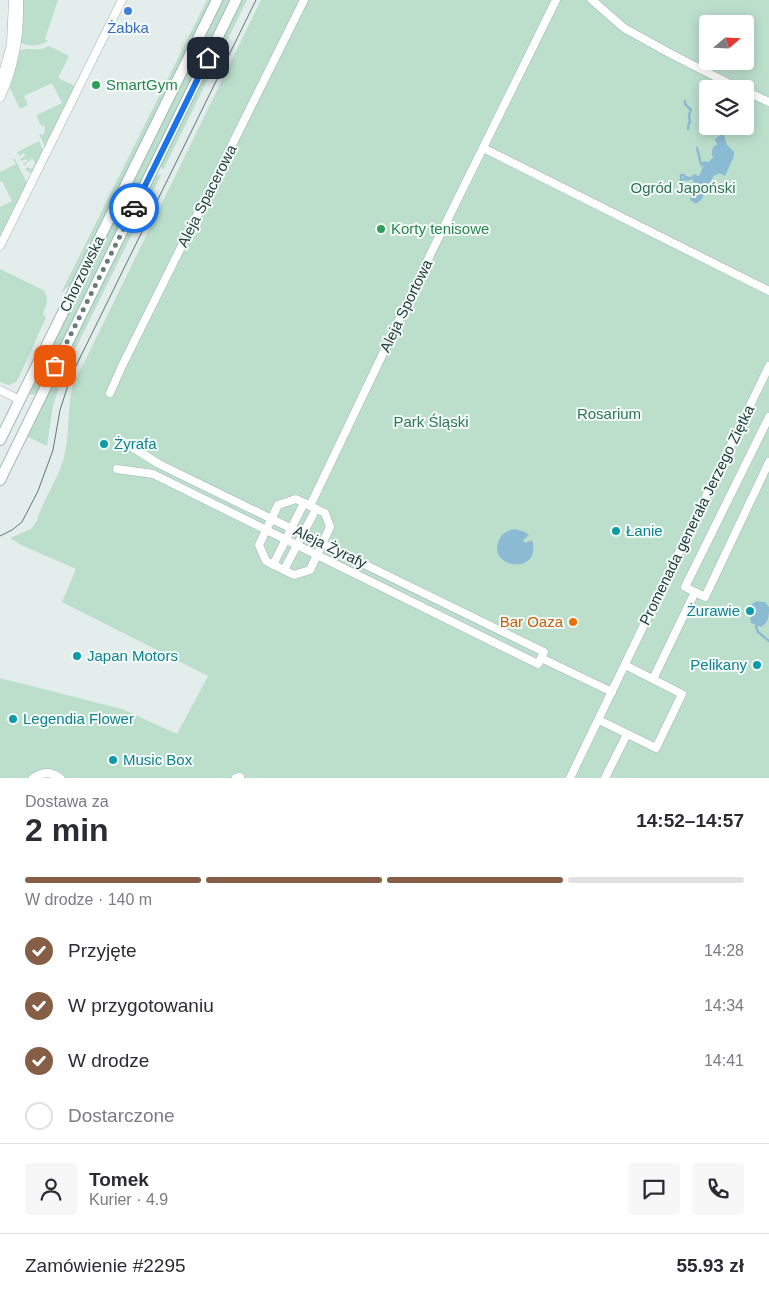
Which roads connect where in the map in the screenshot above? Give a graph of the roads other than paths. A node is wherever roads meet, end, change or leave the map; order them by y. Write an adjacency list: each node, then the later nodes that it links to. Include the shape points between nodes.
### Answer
1 (13, 0): 10 (street, via 11,45)
2 (19, 0): 12 (street, via 15,54)
3 (122, 0): 15 (street)
4 (218, 0): 21 (main road, Chorzowska)
5 (236, 0): 19 (main road, Chorzowska)
6 (304, 0): 20 (street, Aleja Spacerowa)
7 (556, 0): 14 (street, Aleja Sportowa)
8 (592, 0): 9 (street, via 624,28)
9 (722, 80)
10 (0, 84)
11 (754, 95): 13 (street)
12 (0, 98)
13 (769, 102)
14 (483, 148): 16 (street); 29 (street, Aleja Sportowa)
15 (0, 246)
16 (769, 291)
17 (769, 366): 42 (street, Promenada generała Jerzego Ziętka)
18 (0, 390): 21 (street)
19 (44, 390): 21 (main road, via 36,397); 23 (main road, Chorzowska)
20 (110, 393)
21 (20, 400): 23 (main road, via 26,408); 25 (main road, Chorzowska)
22 (769, 417): 40 (street, via 685,587)
23 (28, 421): 28 (main road, Chorzowska)
24 (119, 439): 30 (street, Aleja Żyrafy, via 159,464)
25 (0, 440)
26 (769, 462): 40 (street, via 705,597)
27 (116, 469): 32 (street, Aleja Żyrafy, via 153,474)
28 (0, 480)
29 (310, 506): 30 (street, via 296,499 278,505); 31 (street); 33 (street); 35 (street, via 324,513 330,527)
30 (272, 518): 31 (street, Aleja Żyrafy); 32 (street)
31 (291, 528): 33 (street, Aleja Żyrafy); 34 (street)
32 (266, 530): 34 (street, Aleja Żyrafy); 38 (street, via 259,545 266,562)
33 (303, 533): 35 (street, Aleja Żyrafy); 36 (street)
34 (286, 539): 36 (street, Aleja Żyrafy); 38 (street)
35 (322, 543): 37 (street); 41 (street, Aleja Żyrafy)
36 (297, 545): 37 (street, Aleja Żyrafy); 39 (street)
37 (317, 555): 39 (street, via 310,570 294,575); 41 (street, Aleja Żyrafy)
38 (273, 565): 39 (street)
39 (284, 570)
40 (694, 592): 43 (street)
41 (541, 658): 44 (street)
42 (625, 664): 43 (street); 44 (street, Promenada generała Jerzego Ziętka)
43 (653, 679): 46 (street, via 682,694 656,748)
44 (612, 692): 45 (street, Promenada generała Jerzego Ziętka)
45 (599, 720): 46 (street); 49 (street)
46 (627, 734): 50 (street)
47 (33, 778): 48 (street, via 45,773)
48 (60, 778)
49 (570, 778)
50 (605, 778)

